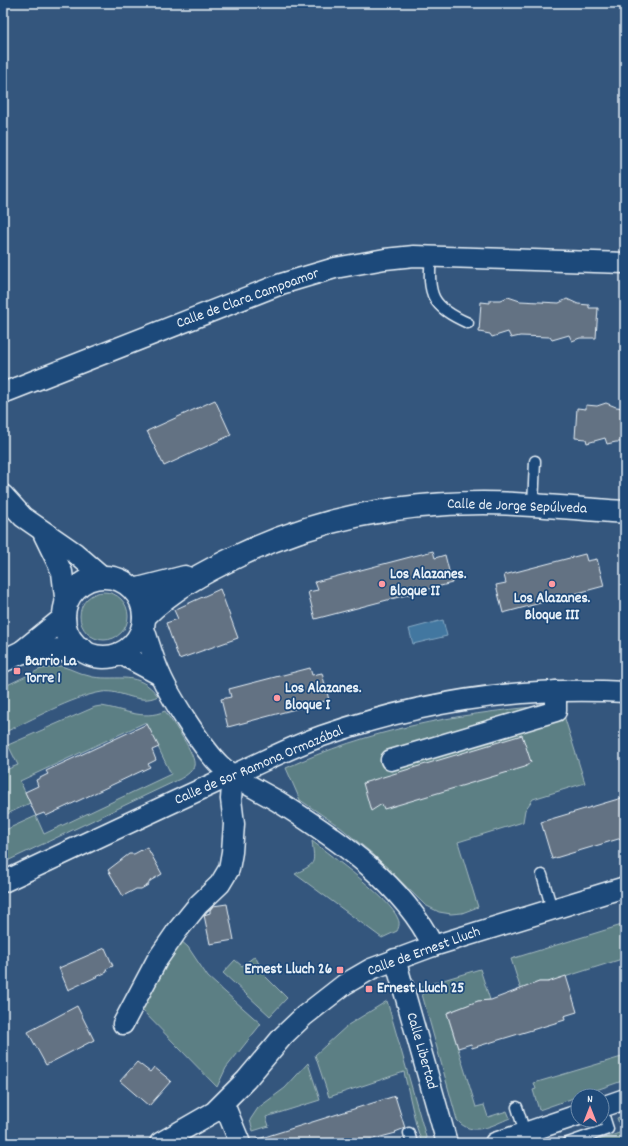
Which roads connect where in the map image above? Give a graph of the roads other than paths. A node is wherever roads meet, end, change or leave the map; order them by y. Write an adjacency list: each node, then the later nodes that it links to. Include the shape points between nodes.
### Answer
1 (430, 257): 2 (street, Calle de Clara Campoamor); 3 (lane, via 431,294 447,313); 4 (street, Calle de Clara Campoamor, via 385,259 334,268 296,279)
2 (625, 263)
3 (468, 323)
4 (3, 393)
5 (535, 461): 7 (lane)
6 (3, 495): 9 (street, via 23,517)
7 (533, 506): 8 (main road, Calle de Jorge Sepúlveda); 10 (main road, Calle de Jorge Sepúlveda, via 435,504 377,511 290,534 262,544)
8 (625, 512)
9 (43, 533): 11 (street, via 74,553); 13 (street, via 62,572)
10 (205, 572): 12 (main road, Calle de Jorge Sepúlveda); 14 (main road, Calle de Jorge Sepúlveda, via 163,598)
11 (103, 577): 12 (main road, via 120,580); 13 (main road, via 91,579 80,585 71,594)
12 (134, 590): 14 (main road, via 143,608)
13 (65, 612): 15 (main road, via 68,633); 17 (main road)
14 (144, 621): 16 (main road, via 134,642); 18 (street)
15 (82, 649): 16 (main road, via 100,656); 17 (main road)
16 (119, 653): 18 (street)
17 (12, 656)
18 (160, 675): 22 (street, via 197,735 220,765)
19 (556, 691): 20 (street, Calle de Sor Ramona Ormazábal); 21 (street, via 556,711); 22 (street, Calle de Sor Ramona Ormazábal, via 495,696 400,712 322,736)
20 (625, 692)
21 (391, 760)
22 (234, 775): 24 (street, Calle de Sor Ramona Ormazábal); 27 (street, via 332,837 365,865 393,890 418,918); 29 (street, via 231,798 234,824 229,869 220,884 198,905 169,942 146,978)
23 (542, 875): 26 (lane)
24 (3, 882)
25 (625, 887): 26 (street, Calle de Ernest Lluch)
26 (552, 909): 27 (street, Calle de Ernest Lluch)
27 (433, 946): 28 (street, Calle de Ernest Lluch)
28 (395, 959): 31 (street, Calle de Ernest Lluch, via 362,974 322,1001 283,1036); 41 (street, Calle Libertad)
29 (123, 1024)
30 (625, 1099): 32 (street)
31 (224, 1104): 38 (street, Calle de Ernest Lluch, via 199,1123); 39 (street)
32 (610, 1105)
33 (516, 1107): 37 (lane)
34 (570, 1118): 37 (street)
35 (608, 1128): 43 (lane)
36 (409, 1133): 40 (lane)
37 (525, 1133): 42 (street)
38 (160, 1143)
39 (240, 1143)
40 (412, 1143)
41 (447, 1143)
42 (495, 1143)
43 (568, 1143)

